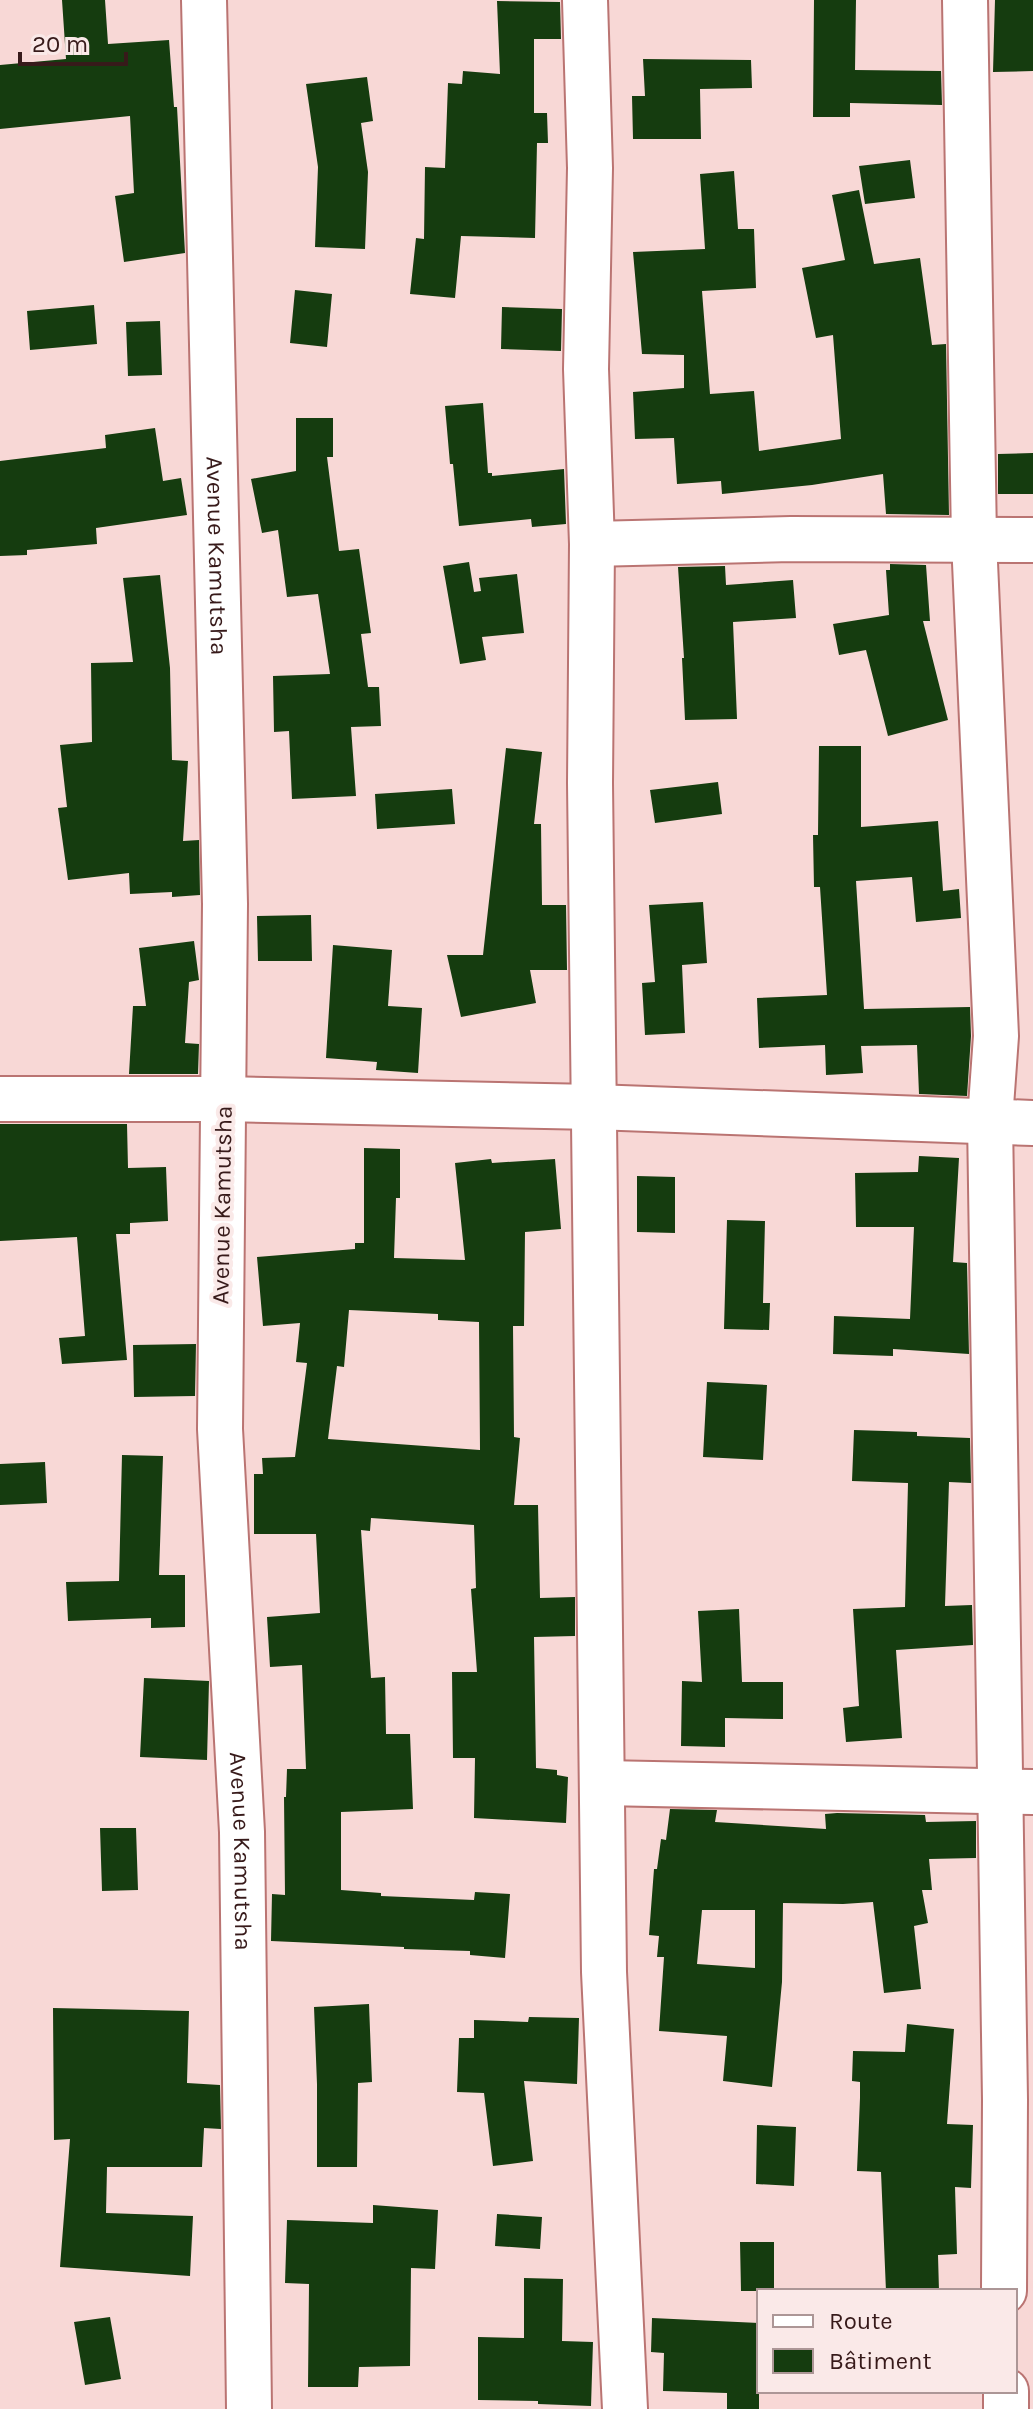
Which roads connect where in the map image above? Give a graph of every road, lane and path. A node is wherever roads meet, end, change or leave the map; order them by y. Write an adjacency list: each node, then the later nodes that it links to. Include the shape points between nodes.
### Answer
1 (204, 0): 8 (street, Avenue Kamutsha, via 225,904)
2 (585, 0): 6 (street)
3 (965, 0): 4 (street)
4 (974, 540): 5 (street); 6 (street); 10 (street, via 996,1020)
5 (1033, 540)
6 (592, 544): 9 (street)
7 (0, 1099): 8 (street)
8 (223, 1099): 9 (street); 15 (street, Avenue Kamutsha, via 220,1429 242,1832)
9 (594, 1107): 10 (street); 12 (street)
10 (990, 1120): 11 (street); 13 (street)
11 (1033, 1123)
12 (603, 1783): 13 (street); 16 (street, via 604,1972)
13 (1017, 1792): 14 (street)
14 (1004, 2289)
15 (249, 2409)
16 (625, 2409)

